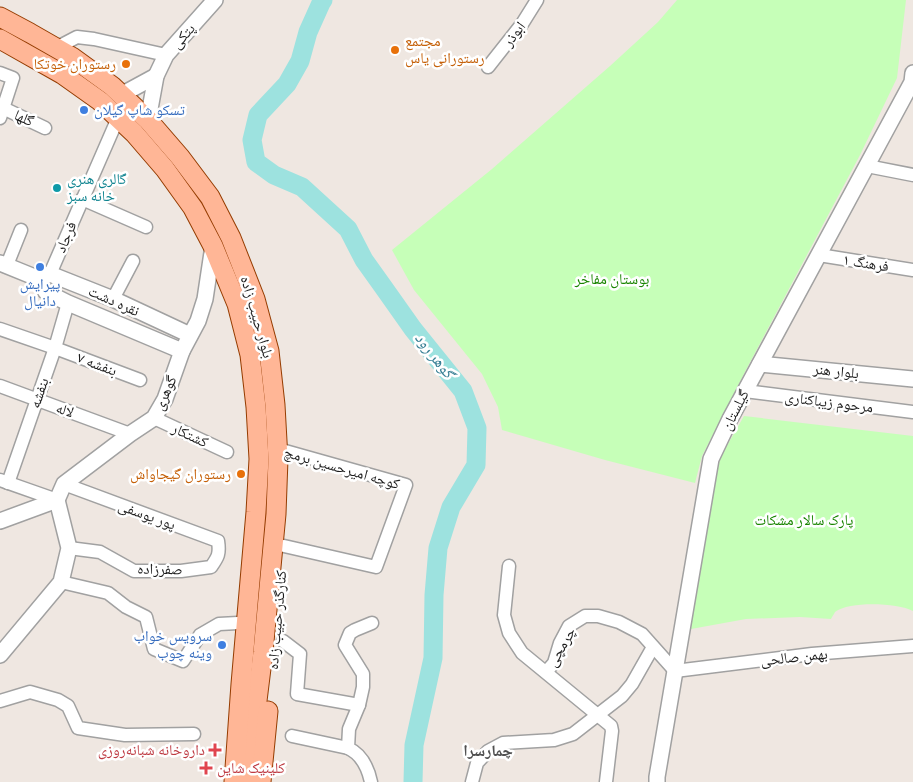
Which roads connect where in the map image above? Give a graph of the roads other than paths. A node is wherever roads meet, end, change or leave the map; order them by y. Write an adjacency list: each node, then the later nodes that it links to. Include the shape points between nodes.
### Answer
1 (215, 0): 6 (street, پتکی)
2 (537, 0): 7 (street, ابوذر)
3 (0, 17): 5 (main road, بلوار حبیب زاده)
4 (0, 39): 13 (main road, بلوار حبیب زاده, via 62,74)
5 (56, 48): 6 (street, via 77,37); 11 (main road, بلوار حبیب زاده)
6 (166, 55): 9 (street, پتکی)
7 (488, 67)
8 (0, 73): 12 (street, via 13,78)
9 (156, 76): 11 (street); 14 (street, پتکی)
10 (913, 79): 16 (street, گیلستان)
11 (121, 95): 14 (main road, بلوار حبیب زاده)
12 (2, 113): 15 (street, گلها)
13 (118, 118): 18 (street, فرجاد); 21 (main road, بلوار حبیب زاده, via 165,169 193,208)
14 (148, 120): 47 (main road, بلوار حبیب زاده, via 210,197 252,290 269,351)
15 (45, 128)
16 (867, 166): 17 (street); 22 (street, گیلستان)
17 (913, 175)
18 (82, 200): 19 (street); 26 (street, فرجاد)
19 (146, 227)
20 (21, 230): 24 (street)
21 (213, 246): 31 (street, گوهری, via 205,300); 48 (main road, بلوار حبیب زاده, via 236,304 250,355)
22 (819, 255): 25 (street, فرهنگ ۱); 35 (street, گیلستان)
23 (133, 261): 27 (street)
24 (3, 264): 26 (street, نقره دشت)
25 (913, 270)
26 (44, 276): 27 (street, نقره دشت); 28 (street, نقره دشت, via 46,292)
27 (113, 299): 29 (street, نقره دشت)
28 (68, 303): 32 (street, نقره دشت); 33 (street, بنفشه)
29 (173, 328): 31 (street, نقره دشت); 32 (street, via 175,334 171,342)
30 (0, 329): 33 (street, بنفشه ۷)
31 (190, 335): 34 (street, گوهری)
32 (165, 344): 34 (street, نقره دشت)
33 (55, 348): 39 (street, بنفشه ۷); 42 (street, بنفشه)
34 (182, 351): 44 (street, گوهری, via 165,399)
35 (762, 359): 37 (street, بلوار هنر); 41 (street, گیلستان)
36 (913, 370): 37 (street, بلوار هنر)
37 (894, 372): 38 (street, بلوار هنر)
38 (913, 379)
39 (140, 380)
40 (0, 386): 42 (street, لاله)
41 (745, 392): 43 (street, مرحوم زیباکناری); 64 (street, گیلستان, via 711,459)
42 (37, 400): 45 (street, لاله); 49 (street, بنفشه)
43 (913, 412)
44 (154, 418): 45 (street, گوهری); 46 (street, کشتکار)
45 (130, 434): 50 (street, گوهری)
46 (227, 452)
47 (278, 454): 53 (main road, کنارگذر حبیب زاده, via 289,487); 53 (street, کوچه امیرحسین برمچ, via 406,486 376,567); 74 (main road, بلوار حبیب زاده, via 276,514 263,652)
48 (259, 460): 58 (main road, via 248,514); 73 (main road, بلوار حبیب زاده)
49 (4, 482): 51 (street)
50 (64, 484): 51 (street, گوهری); 55 (street, پور یوسفی, via 218,541)
51 (57, 500): 52 (street); 54 (street)
52 (0, 521)
53 (284, 546): 75 (main road, کنارگذر حبیب زاده)
54 (69, 548): 55 (street, صفرزاده, via 100,552 134,571 211,567); 57 (street)
55 (219, 554)
56 (509, 566): 65 (street, via 504,615 509,633 522,653)
57 (61, 582): 58 (street, via 108,594 146,617 154,649 183,661 200,636 219,624); 63 (street)
58 (238, 623): 72 (main road)
59 (372, 623): 67 (street, via 350,633 345,645 363,674)
60 (284, 641): 67 (street, via 300,654 296,694)
61 (913, 646): 64 (street, بهمن صالحی, via 812,654)
62 (653, 647): 64 (street, چرمچی); 65 (street, چرمچی, via 642,634 619,622 585,616 569,626 554,663); 68 (street, via 622,696)
63 (0, 655)
64 (675, 671): 79 (street, گیلستان)
65 (546, 672): 68 (street)
66 (0, 701): 69 (street, via 30,692 68,706 78,728 125,736)
67 (359, 704): 71 (street, via 349,729)
68 (596, 715): 77 (street, via 574,734 554,740 504,743 488,751 477,763); 78 (street, via 611,726 612,731)
69 (194, 734)
70 (292, 736): 71 (street)
71 (348, 748): 76 (street, via 364,764)
72 (223, 782)
73 (234, 782)
74 (247, 782)
75 (261, 782)
76 (371, 782)
77 (472, 782)
78 (606, 782)
79 (657, 782)

